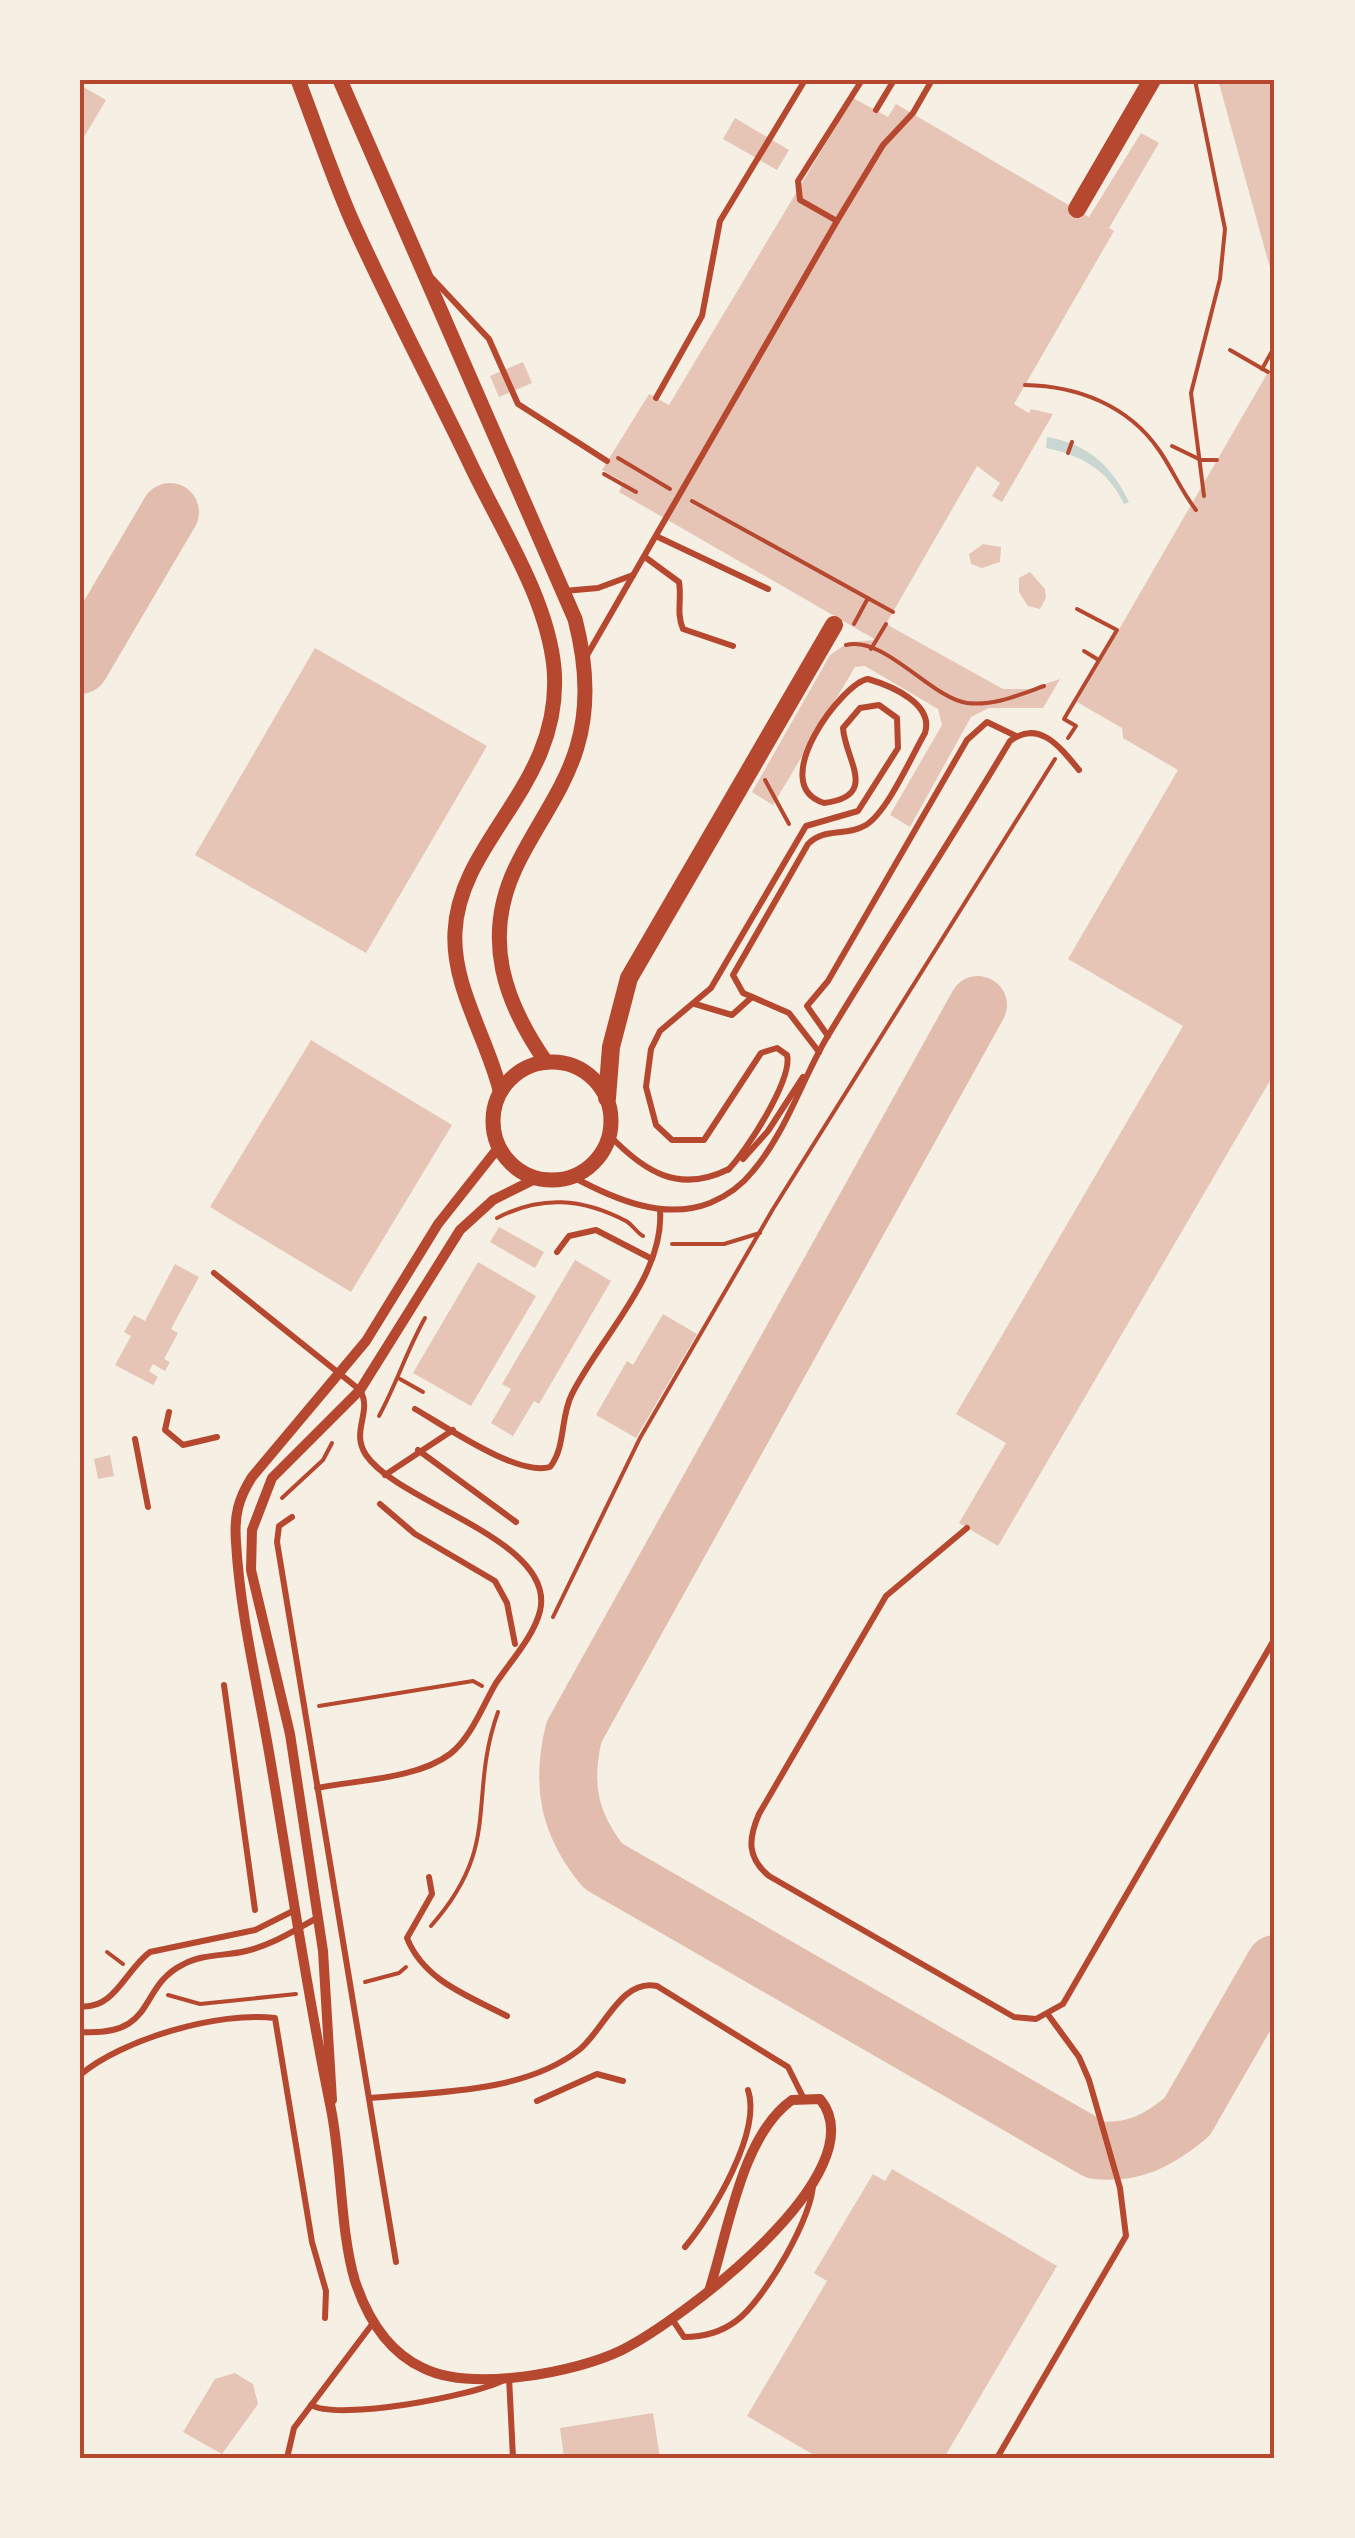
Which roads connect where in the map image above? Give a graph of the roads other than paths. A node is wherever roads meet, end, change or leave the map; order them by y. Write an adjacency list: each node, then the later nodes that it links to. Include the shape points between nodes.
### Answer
1 (298, 80): 30 (street, via 352,221 532,594 553,662 556,694 538,764 476,869 456,922 458,968)
2 (340, 80): 11 (street)
3 (805, 80): 12 (lane, via 720,221 702,316)
4 (862, 80): 10 (lane, via 798,181 800,200)
5 (894, 80): 8 (lane)
6 (932, 80): 10 (lane)
7 (1152, 80): 9 (main road)
8 (876, 110)
9 (1077, 209)
10 (837, 221): 14 (lane)
11 (425, 270): 13 (lane, via 489,339 518,404); 18 (street)
12 (656, 398)
13 (608, 457)
14 (658, 537): 15 (lane); 17 (lane)
15 (645, 557): 16 (lane); 20 (lane, via 679,582 683,629)
16 (633, 575): 18 (lane); 21 (lane)
17 (768, 590)
18 (563, 591): 21 (street)
19 (834, 625): 31 (main road, via 638,962 616,1021)
20 (733, 646)
21 (584, 660): 28 (street, via 578,746 514,870 501,921 508,999)
22 (1016, 736): 23 (lane, via 1030,731 1050,738); 26 (lane); 26 (lane, via 987,722 967,740 828,981 807,1006)
23 (1078, 770)
24 (752, 996): 25 (lane, via 729,1015); 25 (lane, via 735,986 734,969 803,851 822,833 856,830 874,820 926,733 922,707 876,681 859,680 844,692 804,759 800,780 808,795 824,803 849,795 857,771 844,728 851,714 868,705 897,718 898,748 858,811 806,826 716,980); 27 (lane, via 788,1014)
25 (694, 1004): 34 (lane, via 660,1031 646,1070 651,1114 672,1140 708,1137 766,1049 777,1048 789,1060 746,1148)
26 (828, 1036): 27 (lane)
27 (819, 1052): 29 (lane)
28 (546, 1062): 30 (street, via 516,1074); 31 (street, via 582,1070)
29 (810, 1068): 34 (lane, via 757,1146); 37 (lane, via 766,1154 739,1186 700,1206)
30 (500, 1090): 33 (street, via 492,1116)
31 (607, 1098): 32 (street)
32 (610, 1136): 34 (lane, via 660,1176 694,1181); 35 (street, via 602,1154)
33 (498, 1148): 36 (street); 41 (street, via 438,1224)
34 (728, 1170)
35 (573, 1177): 36 (street); 37 (lane, via 620,1200)
36 (535, 1178): 42 (street, via 493,1200 460,1230)
37 (660, 1208): 39 (lane, via 660,1242)
38 (557, 1252): 39 (lane, via 569,1236 596,1230)
39 (652, 1259): 45 (lane, via 570,1397 550,1467 512,1463)
40 (214, 1273): 41 (lane)
41 (340, 1375): 42 (lane); 61 (street, via 252,1478 235,1517)
42 (360, 1390): 49 (lane, via 366,1407 360,1442); 62 (street, via 272,1478 257,1509 250,1549 290,1734)
43 (415, 1409): 45 (lane)
44 (169, 1412): 46 (lane, via 166,1430 183,1445)
45 (453, 1430): 48 (lane)
46 (217, 1437)
47 (134, 1440): 51 (lane)
48 (418, 1450): 49 (lane); 53 (lane)
49 (386, 1475): 58 (lane, via 511,1550 532,1573 541,1610 450,1755)
50 (380, 1504): 56 (lane, via 415,1534 495,1581 508,1603)
51 (148, 1507)
52 (292, 1516): 58 (lane, via 280,1526 277,1542)
53 (516, 1522)
54 (967, 1528): 66 (lane, via 886,1596 759,1814 750,1843 765,1873 963,1989 1014,2018)
55 (1275, 1638): 66 (lane, via 1063,2004)
56 (515, 1644)
57 (224, 1685): 60 (lane)
58 (317, 1788): 72 (lane)
59 (429, 1877): 65 (lane, via 432,1894 407,1938 417,1958 449,1986)
60 (255, 1910)
61 (294, 1910): 63 (street); 64 (lane, via 254,1930 150,1952 108,1999)
62 (318, 1918): 63 (lane); 74 (street, via 331,2030)
63 (297, 1928): 67 (lane, via 263,1946 186,1962 124,2028); 74 (street)
64 (80, 2006)
65 (507, 2016)
66 (1049, 2016): 86 (lane, via 1089,2080 1120,2188 1126,2236)
67 (80, 2032)
68 (80, 2075): 79 (lane, via 120,2047 156,2034 274,2018 326,2290)
69 (622, 2081): 73 (lane, via 597,2074)
70 (748, 2090): 76 (lane, via 750,2122 734,2164)
71 (803, 2097): 72 (lane, via 788,2067 657,1986 637,1984 581,2048 524,2077); 75 (street, via 820,2099 834,2128); 78 (street, via 764,2127)
72 (370, 2098): 77 (lane)
73 (537, 2101)
74 (331, 2111): 81 (street, via 349,2257)
75 (813, 2179): 78 (street, via 749,2258); 80 (lane, via 808,2211 758,2299 735,2322 705,2336 684,2338)
76 (686, 2247)
77 (396, 2262)
78 (710, 2291): 80 (street)
79 (325, 2318)
80 (674, 2322): 82 (street, via 596,2360)
81 (373, 2323): 82 (street, via 403,2358 426,2370); 83 (lane)
82 (509, 2377): 83 (lane, via 470,2394 419,2402 328,2412); 85 (lane)
83 (310, 2405): 84 (lane, via 294,2428)
84 (287, 2458)
85 (513, 2458)
86 (997, 2458)

